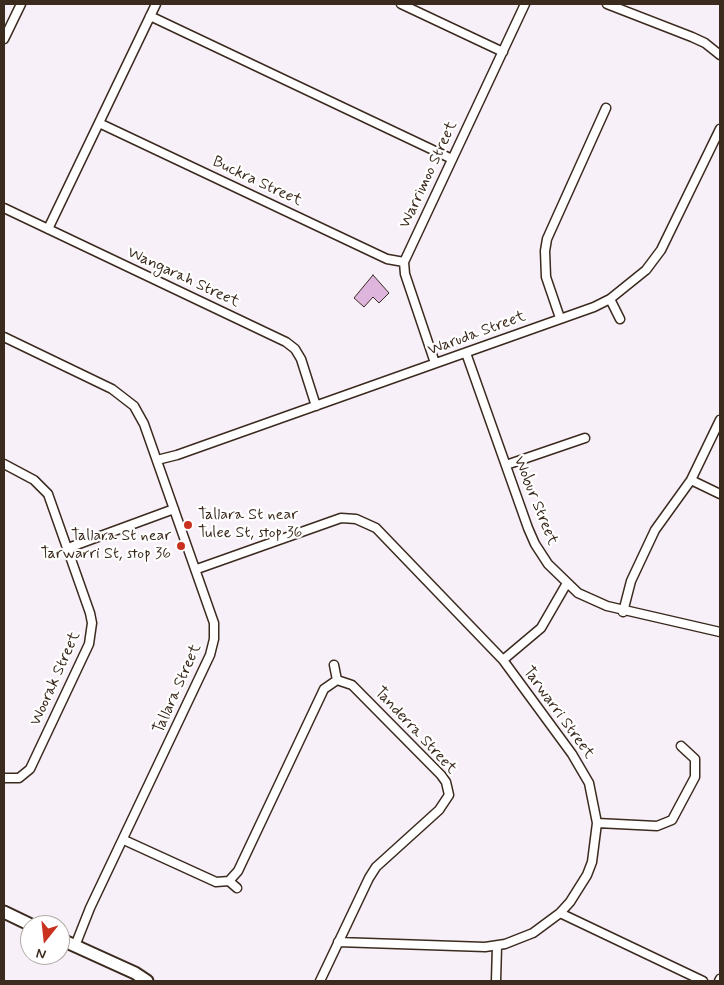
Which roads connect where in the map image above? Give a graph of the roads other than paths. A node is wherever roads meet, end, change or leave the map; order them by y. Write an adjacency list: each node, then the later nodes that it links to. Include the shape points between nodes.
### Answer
1 (21, 4): 7 (street)
2 (156, 4): 6 (street)
3 (401, 4): 8 (street)
4 (525, 4): 8 (street, Warrimoo Street)
5 (606, 4): 9 (street, via 692,37)
6 (150, 16): 11 (street); 13 (street)
7 (4, 39)
8 (503, 52): 13 (street, Warrimoo Street)
9 (720, 55)
10 (606, 108): 18 (street, via 547,239 546,277)
11 (98, 123): 15 (street); 16 (street, Buckra Street, via 387,260)
12 (720, 129): 17 (street, Waruda Street, via 661,250 646,270)
13 (452, 159): 16 (street, Warrimoo Street)
14 (4, 208): 15 (street, Wangarah Street)
15 (48, 229): 23 (street, Wangarah Street, via 286,342 300,359)
16 (404, 262): 22 (street, via 405,274)
17 (610, 299): 18 (street, Waruda Street); 19 (street)
18 (560, 318): 21 (street, Waruda Street)
19 (620, 319)
20 (4, 337): 26 (street, Tallara Street, via 128,399 140,414)
21 (466, 353): 22 (street, Waruda Street); 28 (street, Wobur Street)
22 (436, 363): 23 (street, Waruda Street)
23 (316, 406): 26 (street, Waruda Street)
24 (720, 420): 29 (street)
25 (585, 438): 28 (street)
26 (157, 460): 31 (street, Tallara Street)
27 (4, 464): 32 (street, Woorak Street, via 42,486)
28 (506, 466): 34 (street, Wobur Street, via 535,544)
29 (691, 480): 30 (street); 35 (street, via 655,530 632,581)
30 (720, 494)
31 (174, 510): 32 (street); 33 (street, Tallara Street)
32 (68, 548): 41 (street, Woorak Street, via 90,613 92,633 30,769 19,778)
33 (197, 569): 37 (street, Tarwarri Street, via 341,518 356,519 376,528); 43 (street, Tallara Street, via 214,623 212,648)
34 (566, 583): 35 (street, Wobur Street, via 593,600); 37 (street, via 542,628)
35 (623, 612): 36 (street, Wobur Street)
36 (720, 632)
37 (503, 660): 42 (street, Tarwarri Street, via 582,770 593,796)
38 (334, 665): 39 (street)
39 (337, 680): 44 (street, via 324,689 238,871); 49 (street, Tanderra Street, via 352,684 434,768 446,782 449,795 439,810 376,867)
40 (681, 746): 42 (street, via 695,759 695,777 672,820 657,826)
41 (4, 778)
42 (597, 823): 47 (street, Tarwarri Street, via 595,849 587,875)
43 (124, 840): 44 (street, via 216,882); 51 (street, Tallara Street)
44 (229, 881): 45 (street)
45 (237, 888)
46 (4, 912): 48 (street)
47 (560, 913): 52 (street, Tarwarri Street, via 533,933); 56 (street)
48 (20, 920)
49 (338, 942): 52 (street, Tarwarri Street); 54 (street, Tanderra Street)
50 (70, 944): 51 (street)
51 (75, 946): 53 (street)
52 (497, 946): 55 (street)
53 (146, 981)
54 (320, 981)
55 (496, 981)
56 (703, 981)

